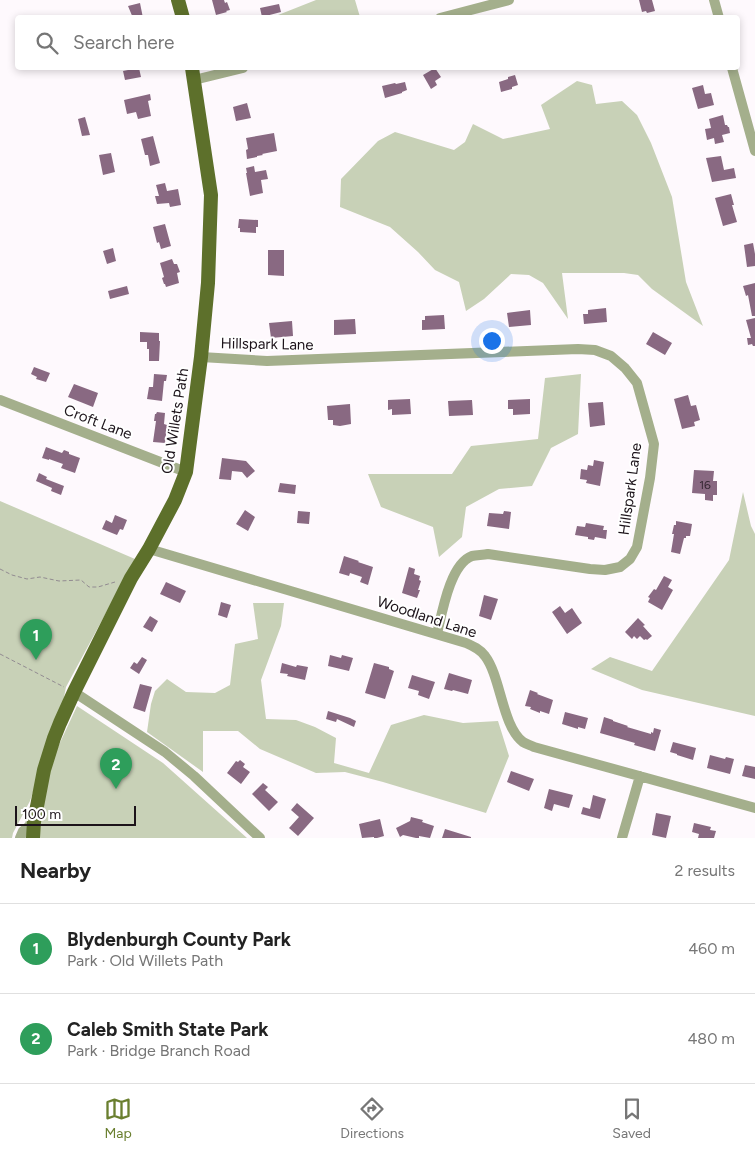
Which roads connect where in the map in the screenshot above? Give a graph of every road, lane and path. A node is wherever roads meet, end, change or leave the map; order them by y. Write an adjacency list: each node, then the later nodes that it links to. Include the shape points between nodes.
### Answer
1 (178, 0): 4 (main road)
2 (509, 0): 5 (street)
3 (714, 0): 6 (street)
4 (182, 15)
5 (452, 15)
6 (718, 15)
7 (226, 70): 9 (street)
8 (733, 70): 10 (street)
9 (193, 74): 12 (main road, Old Willets Path, via 211,195)
10 (752, 125): 11 (street)
11 (755, 151)
12 (201, 357): 14 (main road, Old Willets Path); 18 (street, Hillspark Lane, via 267,361 578,349 595,350 611,356 625,368 637,383 654,444 637,548 630,559 620,567 605,570 488,554 472,556 459,566 451,583)
13 (0, 400): 14 (street, Croft Lane)
14 (186, 472): 15 (main road, Old Willets Path)
15 (149, 549): 17 (main road, Old Willets Path); 18 (street, Woodland Lane)
16 (0, 569): 17 (path, via 26,579 81,580 89,586 98,587)
17 (132, 576): 20 (main road, Old Willets Path)
18 (437, 634): 21 (street, Woodland Lane, via 484,654 491,665 512,729 522,741)
19 (0, 654): 20 (path)
20 (74, 692): 23 (main road, Old Willets Path, via 48,757); 26 (street, via 166,752)
21 (640, 776): 22 (street, Woodland Lane); 27 (street)
22 (755, 808)
23 (34, 822): 24 (street); 25 (main road, Old Willets Path)
24 (20, 838)
25 (33, 838)
26 (260, 838)
27 (622, 838)

